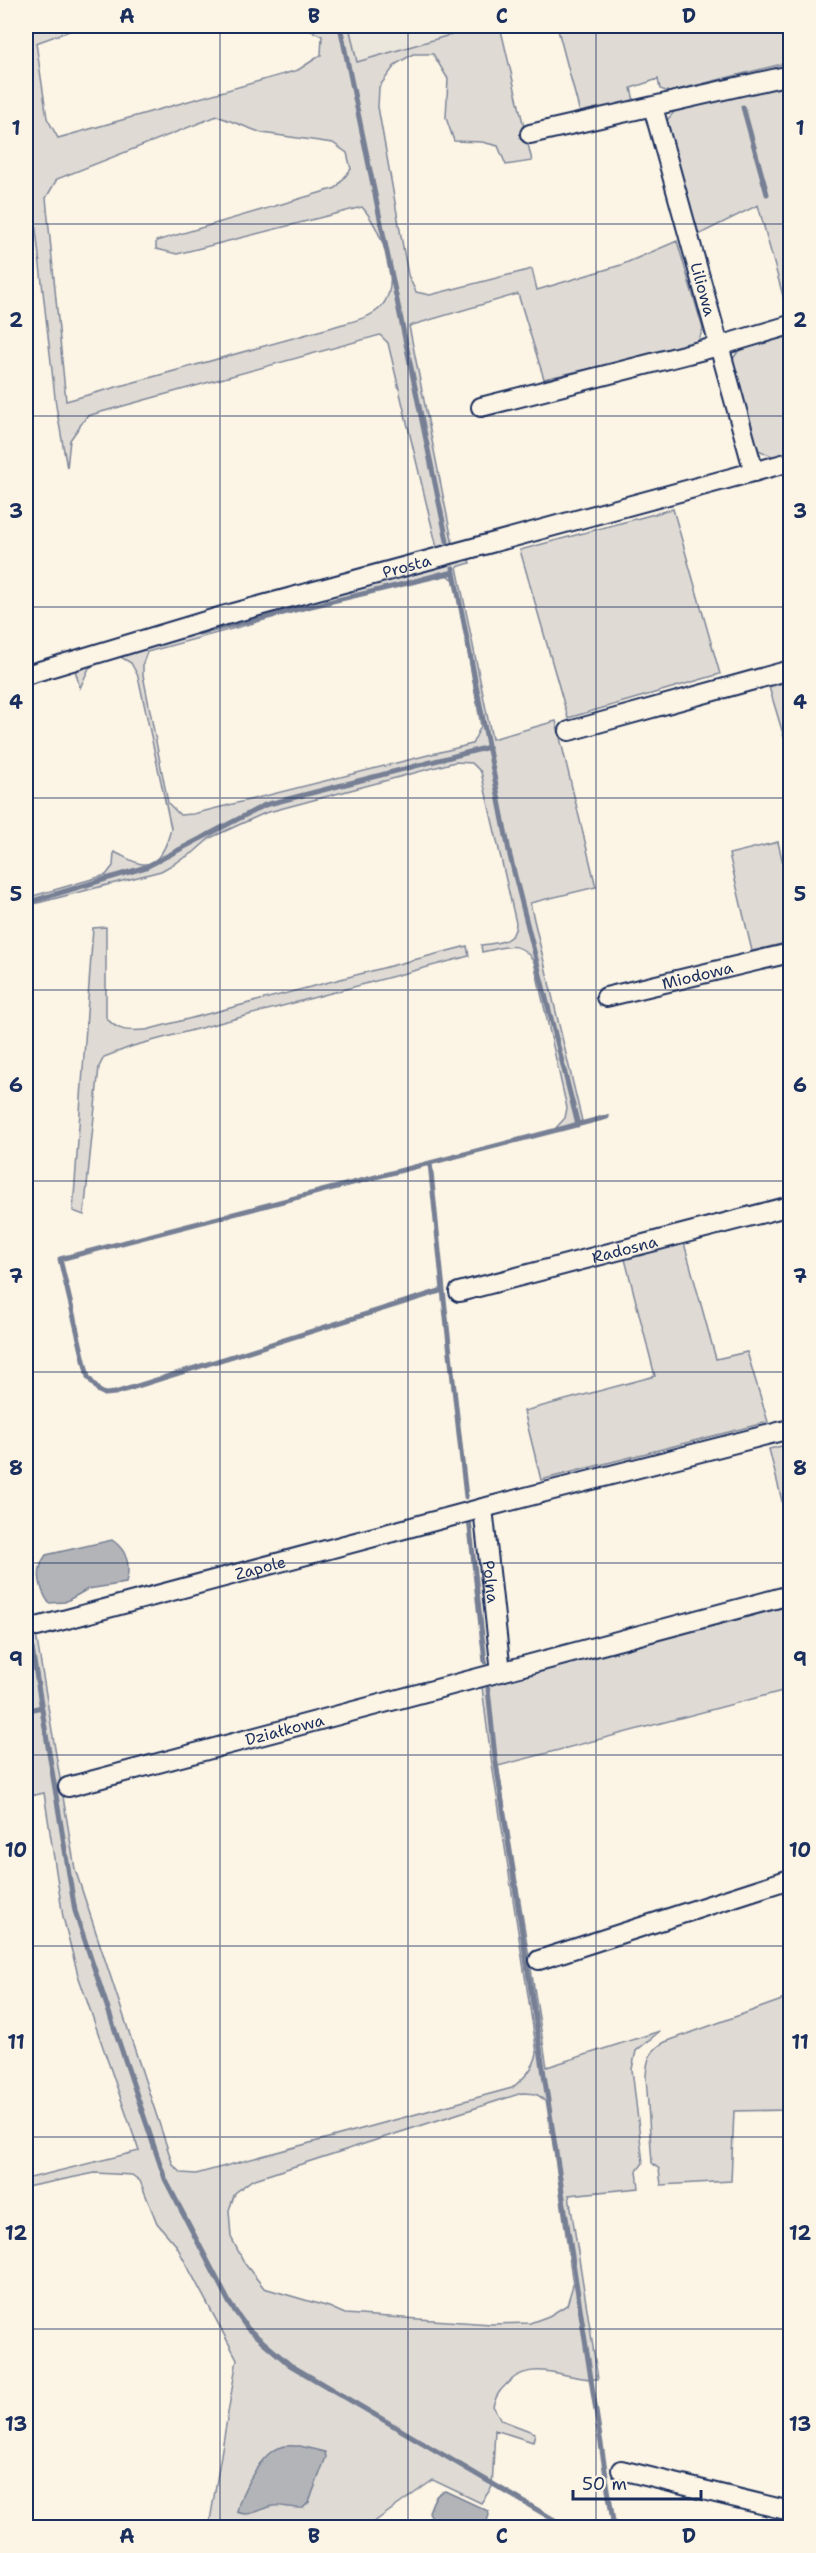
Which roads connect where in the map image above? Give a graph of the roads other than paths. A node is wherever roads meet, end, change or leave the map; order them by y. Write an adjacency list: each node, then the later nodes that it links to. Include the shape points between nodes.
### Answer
1 (790, 75): 2 (street)
2 (653, 107): 3 (street); 5 (street, Liliowa)
3 (530, 134)
4 (790, 325): 5 (street)
5 (719, 346): 6 (street); 8 (street, Liliowa)
6 (481, 407)
7 (790, 462): 8 (street, Prosta)
8 (754, 472): 10 (street, Prosta, via 222,616)
9 (790, 670): 11 (street)
10 (26, 675)
11 (569, 731)
12 (790, 953): 13 (street, Miodowa)
13 (606, 997)
14 (790, 1206): 15 (street, Radosna)
15 (459, 1292)
16 (790, 1429): 17 (street)
17 (483, 1508): 19 (street, Zapole); 20 (street, Polna)
18 (790, 1595): 20 (street)
19 (37, 1627)
20 (501, 1672): 21 (street, Działkowa)
21 (68, 1786)
22 (790, 1878): 23 (street)
23 (539, 1960)
24 (621, 2470): 25 (street)
25 (790, 2511)

